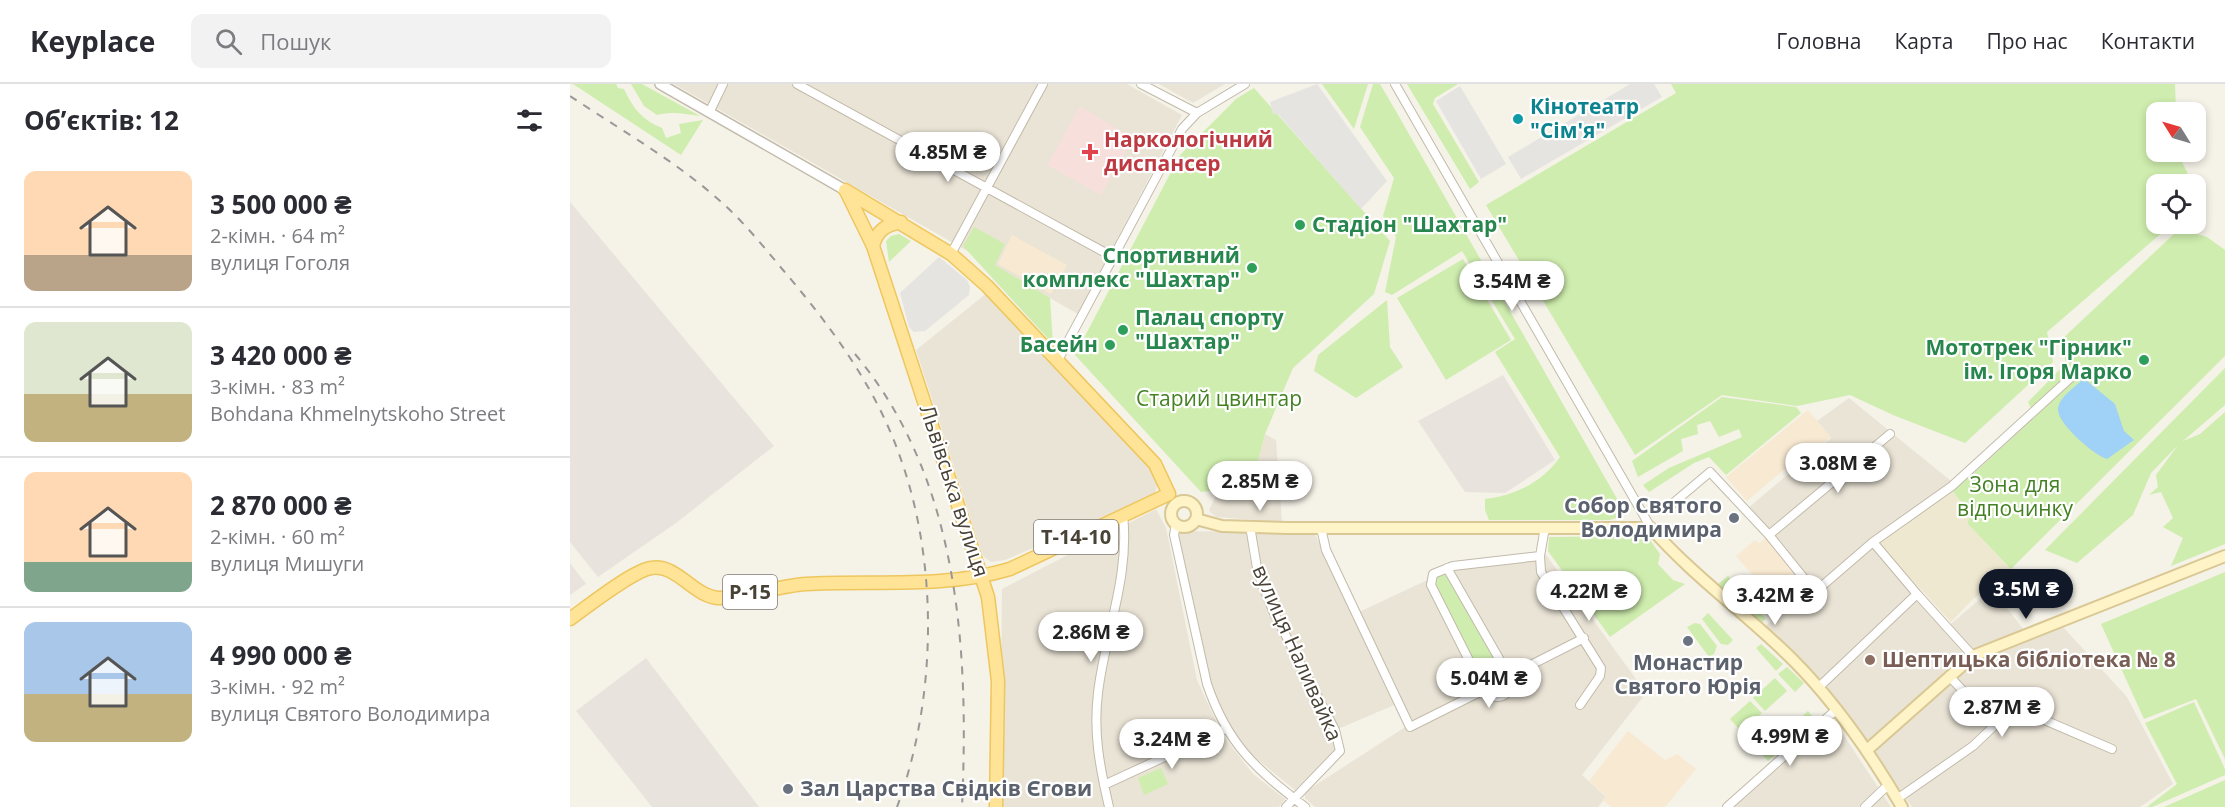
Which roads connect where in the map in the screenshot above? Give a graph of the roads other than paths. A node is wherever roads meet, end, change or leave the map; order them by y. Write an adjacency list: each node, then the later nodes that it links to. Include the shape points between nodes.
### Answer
1 (660, 84): 8 (street)
2 (723, 84): 8 (street)
3 (797, 84): 10 (street)
4 (1043, 84): 10 (street)
5 (1141, 84): 9 (street)
6 (1245, 84): 9 (street)
7 (1395, 84): 28 (street)
8 (710, 111): 11 (street)
9 (1197, 113): 15 (street, via 1182,129)
10 (986, 189): 14 (street); 15 (street)
11 (845, 190): 12 (main road); 13 (main road, Львівська вулиця)
12 (901, 222): 13 (main road, via 882,229); 14 (main road)
13 (873, 246): 34 (main road, Львівська вулиця)
14 (951, 254): 16 (main road, via 987,286)
15 (1113, 257): 16 (street)
16 (1058, 362): 19 (main road, via 1155,464)
17 (2078, 371): 30 (street, via 1952,486)
18 (1890, 434): 29 (street)
19 (1169, 494): 20 (main road); 22 (main road, Т-14-10)
20 (1178, 503): 23 (main road, via 1192,505 1197,511); 24 (main road, via 1172,513)
21 (1665, 510): 29 (street, via 1710,472)
22 (1123, 515): 34 (main road, Т-14-10, via 1010,569); 49 (street, via 1124,561 1095,718)
23 (1196, 519): 24 (main road, via 1187,527); 25 (main road, via 1222,526)
24 (1176, 524): 46 (street, via 1174,535 1206,684)
25 (1250, 526): 27 (main road); 51 (street, вулиця Наливайка, via 1258,574 1340,751)
26 (1545, 527): 27 (main road); 28 (main road); 31 (street)
27 (1322, 528): 42 (street, via 1326,550 1410,728)
28 (1651, 528): 41 (main road)
29 (1769, 535): 30 (street, via 1815,592)
30 (1873, 542): 35 (street)
31 (1540, 556): 33 (street); 37 (street, via 1541,572)
32 (2225, 556): 38 (main road)
33 (1447, 567): 39 (street); 42 (street, via 1433,574 1431,585)
34 (982, 577): 36 (main road, Р-15, via 789,585 720,598 702,593 663,568 651,567); 53 (main road, Львівська вулиця, via 998,681)
35 (1917, 594): 38 (street); 41 (street)
36 (570, 619)
37 (1584, 638): 39 (street); 43 (street, via 1601,668 1600,676)
38 (1973, 656): 40 (main road)
39 (1509, 676): 42 (street, via 1501,669 1490,671 1483,679); 42 (street, via 1510,689 1505,695 1491,697)
40 (1949, 676): 44 (street, via 1982,711 2006,704); 48 (main road)
41 (1819, 687): 45 (main road)
42 (1484, 690)
43 (1580, 705)
44 (2014, 707): 47 (street); 52 (street, via 1973,746)
45 (1837, 709): 48 (main road); 57 (street)
46 (1225, 729): 49 (street); 51 (street, via 1245,755)
47 (2112, 749)
48 (1866, 750): 50 (main road)
49 (1104, 785): 54 (street)
50 (1888, 785): 52 (main road); 58 (street)
51 (1293, 797): 55 (street); 56 (street)
52 (1900, 803)
53 (996, 807)
54 (1109, 807)
55 (1286, 807)
56 (1305, 807)
57 (1727, 807)
58 (1865, 807)

